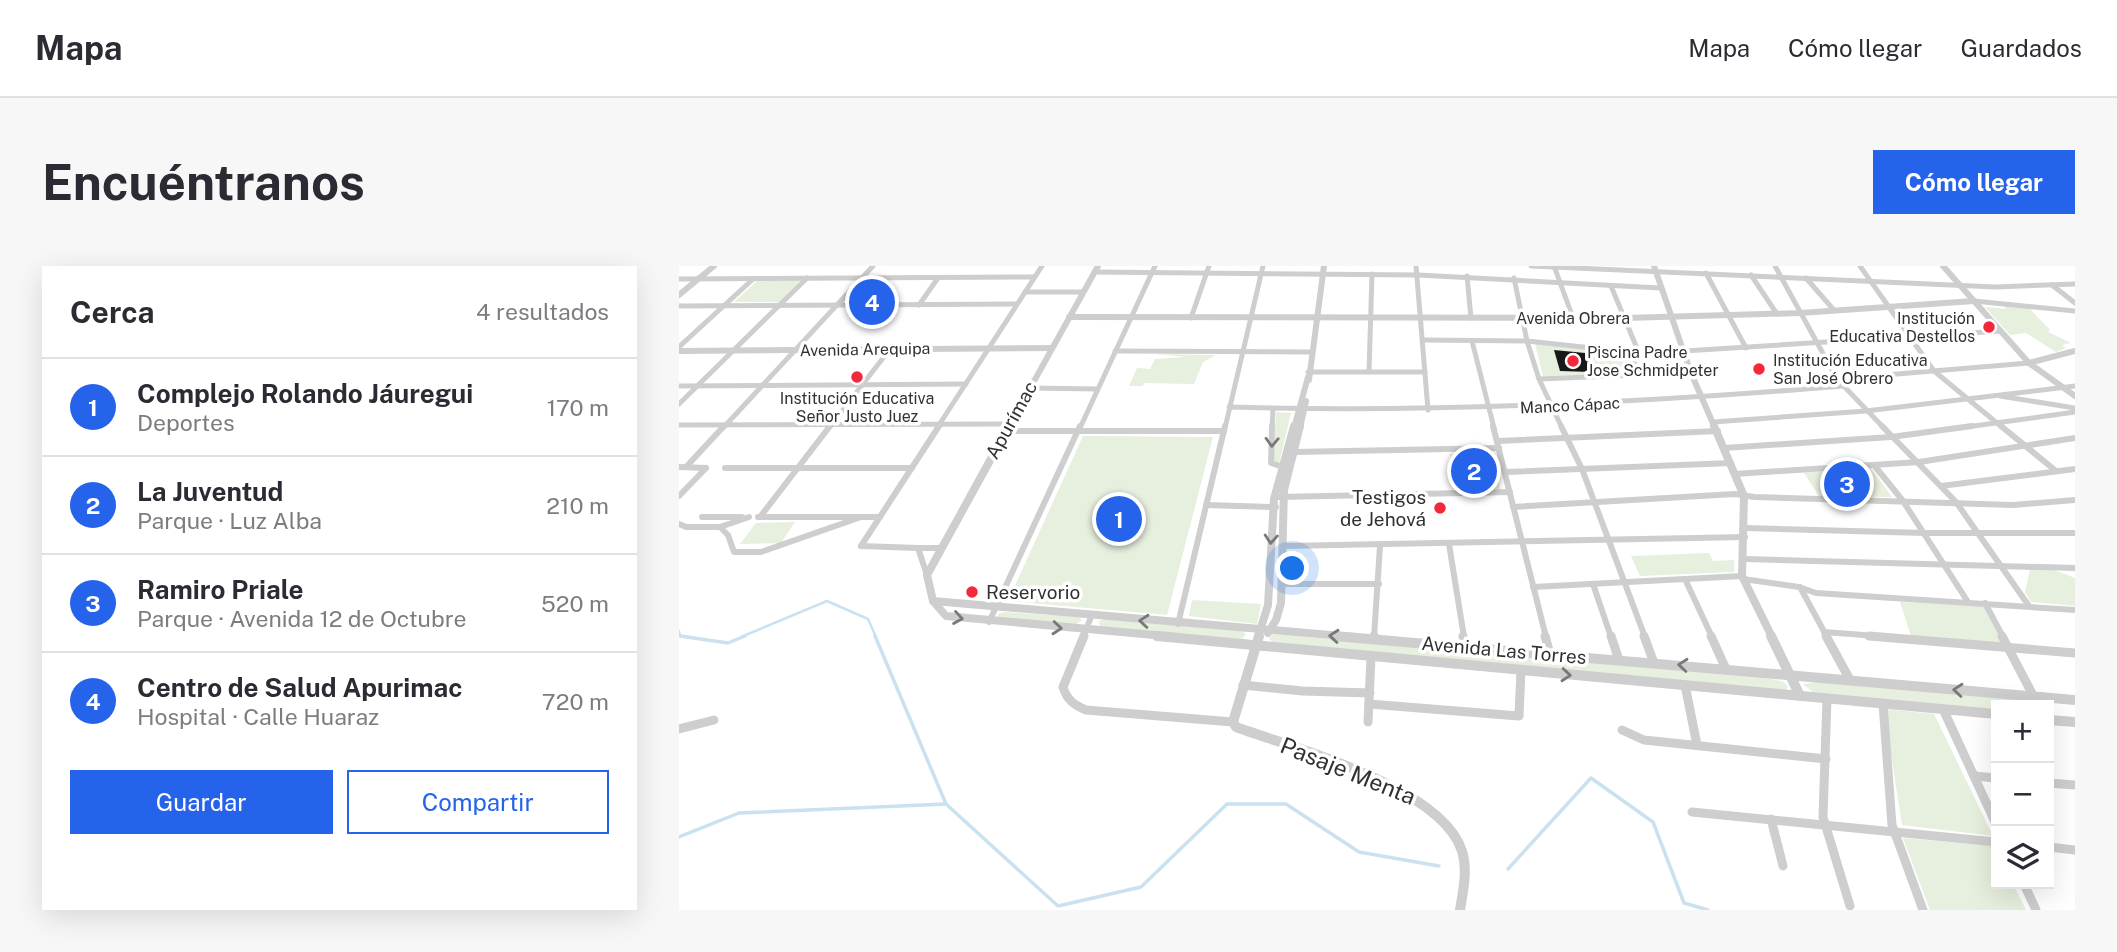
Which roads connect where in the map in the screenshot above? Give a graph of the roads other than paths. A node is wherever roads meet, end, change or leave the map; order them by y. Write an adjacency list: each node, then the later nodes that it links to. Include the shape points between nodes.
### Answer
1 (714, 266): 32 (street)
2 (873, 266): 27 (street)
3 (1042, 266): 25 (street)
4 (1155, 266): 16 (street)
5 (1209, 266): 17 (street)
6 (1324, 266): 19 (street)
7 (1416, 266): 21 (street)
8 (1531, 266): 12 (street)
9 (1775, 266): 24 (street)
10 (1860, 266): 34 (street)
11 (1943, 266): 39 (street)
12 (1554, 267): 13 (street); 35 (street)
13 (1654, 268): 18 (street); 40 (street)
14 (1096, 269): 16 (street); 42 (street, Apurímac)
15 (1262, 270): 17 (street); 19 (street); 62 (street)
16 (1151, 273): 17 (street); 59 (street)
17 (1207, 273): 61 (street)
18 (1706, 273): 22 (street); 57 (street)
19 (1323, 274): 20 (street); 63 (street)
20 (1372, 274): 21 (street); 64 (street)
21 (1418, 275): 23 (street); 65 (street)
22 (1751, 275): 24 (street); 56 (street)
23 (1467, 276): 29 (street); 66 (street)
24 (1780, 276): 30 (street); 55 (street)
25 (1035, 277): 28 (street); 41 (street)
26 (807, 278): 27 (street); 33 (street); 51 (street)
27 (862, 278): 28 (street); 47 (street)
28 (938, 278): 48 (street)
29 (1514, 278): 35 (street); 67 (street)
30 (1806, 278): 34 (street); 53 (street)
31 (679, 279): 32 (street)
32 (698, 279): 33 (street); 43 (street)
33 (753, 279): 50 (street)
34 (1871, 282): 39 (street); 52 (street)
35 (1561, 284): 38 (street); 68 (street)
36 (2075, 284): 37 (street)
37 (2052, 285): 39 (street); 45 (street)
38 (1611, 286): 40 (street); 69 (street)
39 (1961, 286): 44 (street)
40 (1660, 288): 60 (street)
41 (1025, 292): 42 (street); 46 (street)
42 (1083, 292): 58 (street, Apurímac)
43 (679, 295)
44 (1974, 301): 52 (street, Avenida Obrera); 54 (street, Avenida Obrera); 70 (street)
45 (2075, 303)
46 (1017, 304): 48 (street); 76 (street)
47 (837, 305): 48 (street); 51 (street); 81 (street)
48 (919, 305)
49 (679, 306): 50 (street)
50 (724, 306): 51 (street); 79 (street)
51 (779, 306): 82 (street)
52 (1889, 307): 53 (street, Avenida Obrera); 71 (street)
53 (1833, 309): 55 (street, Avenida Obrera)
54 (2075, 311)
55 (1800, 313): 56 (street, Avenida Obrera); 75 (street)
56 (1777, 314): 57 (street, Avenida Obrera)
57 (1728, 316): 60 (street, Avenida Obrera); 78 (street)
58 (1069, 317): 59 (street, Avenida Obrera); 77 (street, Apurímac)
59 (1131, 317): 61 (street, Avenida Obrera); 83 (street)
60 (1673, 317): 69 (street, Avenida Obrera); 88 (street)
61 (1191, 318): 62 (street, Avenida Obrera)
62 (1251, 318): 63 (street, Avenida Obrera); 86 (street)
63 (1316, 318): 64 (street, Avenida Obrera); 87 (street)
64 (1370, 318): 65 (street, Avenida Obrera); 92 (street)
65 (1421, 318): 66 (street, Avenida Obrera); 72 (street)
66 (1471, 318): 67 (street, Avenida Obrera)
67 (1522, 318): 68 (street, Avenida Obrera); 74 (street)
68 (1573, 318): 69 (street, Avenida Obrera)
69 (1625, 318): 89 (street)
70 (2001, 331): 71 (street); 90 (street)
71 (1911, 338): 75 (street); 91 (street)
72 (1423, 340): 73 (street); 93 (street)
73 (1472, 341): 74 (street); 116 (street)
74 (1527, 341): 84 (street); 95 (street)
75 (1817, 344): 78 (street); 96 (street)
76 (989, 348): 77 (street, Avenida Arequipa); 80 (street, Avenida Arequipa); 97 (street)
77 (1052, 348): 104 (street, Apurímac)
78 (1746, 348): 88 (street)
79 (679, 349): 82 (street, Avenida Arequipa)
80 (890, 349): 81 (street, Avenida Arequipa); 99 (street)
81 (795, 350): 82 (street, Avenida Arequipa); 98 (street)
82 (733, 351): 101 (street)
83 (1115, 351): 86 (street); 106 (street)
84 (1631, 351): 89 (street); 95 (street, via 1638,375)
85 (2075, 351): 90 (street)
86 (1243, 352): 87 (street); 113 (street)
87 (1311, 352): 94 (street)
88 (1685, 352): 89 (street); 109 (street)
89 (1639, 353)
90 (2029, 363): 91 (street); 105 (street)
91 (1934, 371): 96 (street); 110 (street)
92 (1369, 372): 93 (street); 94 (street)
93 (1425, 372): 115 (street)
94 (1308, 375): 118 (street)
95 (1539, 379): 112 (street)
96 (1837, 379): 102 (street)
97 (966, 384): 99 (street); 123 (street)
98 (762, 385): 99 (street); 101 (street); 125 (street)
99 (863, 385): 122 (street)
100 (679, 386): 101 (street)
101 (698, 386): 111 (street)
102 (1843, 386): 109 (street, Manco Cápac); 119 (street)
103 (2075, 386): 105 (street)
104 (1029, 387): 106 (street); 126 (street, Apurímac)
105 (2060, 388): 107 (street); 108 (street)
106 (1097, 389): 127 (street)
107 (1995, 395): 110 (street); 117 (street)
108 (2075, 396)
109 (1702, 397): 112 (street, Manco Cápac); 120 (street)
110 (1967, 398): 119 (street); 121 (street)
111 (679, 404)
112 (1552, 406): 116 (street, Manco Cápac); 131 (street)
113 (1229, 407): 114 (street, Manco Cápac); 128 (street)
114 (1273, 409): 118 (street, Manco Cápac); 141 (street, one-way to 141, via 1271,463)
115 (1428, 410): 116 (street, Manco Cápac); 118 (street, Manco Cápac)
116 (1488, 410): 133 (street)
117 (2075, 410): 121 (street)
118 (1301, 411): 136 (street); 141 (street)
119 (1865, 411): 120 (street); 130 (street)
120 (1713, 422): 129 (street)
121 (1996, 422): 130 (street); 134 (street)
122 (832, 424): 123 (street); 125 (street); 143 (street)
123 (940, 424): 126 (street); 144 (street)
124 (679, 425): 125 (street)
125 (726, 425): 140 (street)
126 (1007, 428): 127 (street); 180 (street, Apurímac)
127 (1078, 431): 128 (street); 198 (street)
128 (1224, 431): 159 (street)
129 (1718, 431): 131 (street); 135 (street)
130 (1891, 437): 135 (street); 137 (street)
131 (1568, 438): 133 (street); 145 (street)
132 (2075, 438): 134 (street)
133 (1498, 445): 136 (street); 148 (street)
134 (2024, 445): 137 (street); 147 (street)
135 (1724, 448): 138 (street)
136 (1294, 452): 154 (street)
137 (1919, 462): 139 (street); 150 (street)
138 (1731, 463): 145 (street); 149 (street)
139 (1874, 465): 149 (street); 156 (street)
140 (682, 467): 153 (street, via 706,468)
141 (1283, 467): 154 (street)
142 (725, 468): 143 (street)
143 (798, 468): 144 (street); 165 (street)
144 (912, 468): 167 (street)
145 (1582, 469): 148 (street); 158 (street)
146 (2074, 469): 147 (street)
147 (2056, 471): 150 (street)
148 (1505, 472): 151 (street)
149 (1735, 474): 152 (street)
150 (1941, 486): 157 (street)
151 (1510, 492): 154 (street); 162 (street)
152 (1744, 495): 156 (street); 158 (street); 170 (street)
153 (679, 496)
154 (1279, 497): 160 (street); 161 (street)
155 (2075, 500): 157 (street, via 2013,505)
156 (1903, 501): 157 (street); 171 (street)
157 (1956, 502): 172 (street)
158 (1594, 503): 162 (street); 174 (street)
159 (1206, 505): 160 (street); 202 (street)
160 (1273, 507): 161 (street); 203 (street, one-way to 203)
161 (1284, 507): 178 (street)
162 (1513, 507): 175 (street)
163 (702, 517): 164 (street)
164 (749, 517): 165 (street); 169 (street)
165 (760, 517): 166 (street)
166 (861, 517): 167 (street); 169 (street, via 747,553 734,552)
167 (880, 517): 179 (street, via 861,546)
168 (679, 524): 169 (street)
169 (720, 527)
170 (1745, 532): 171 (street); 174 (street); 181 (street)
171 (1925, 533): 172 (street); 182 (street)
172 (1979, 533): 173 (street); 183 (street)
173 (2075, 533)
174 (1609, 540): 175 (street); 188 (street)
175 (1522, 543): 176 (street); 192 (street)
176 (1449, 544): 177 (street); 208 (street)
177 (1380, 545): 178 (street); 190 (street)
178 (1285, 546): 189 (street)
179 (918, 548): 180 (street); 185 (street)
180 (940, 548): 185 (street, Apurímac)
181 (1744, 559): 182 (street); 186 (street)
182 (1946, 566): 183 (street); 195 (street)
183 (2003, 568): 184 (street); 197 (street)
184 (2075, 568)
185 (927, 575): 194 (street)
186 (1743, 578): 187 (street); 193 (street); 217 (street)
187 (1685, 579): 188 (street); 215 (street)
188 (1624, 583): 191 (street); 214 (street)
189 (1281, 584): 190 (street); 203 (street, via 1279,609)
190 (1379, 584): 206 (street)
191 (1593, 584): 192 (street); 213 (street)
192 (1533, 587): 211 (street)
193 (1800, 587): 195 (street, via 1816,593); 205 (street)
194 (933, 601): 198 (street, Avenida Las Torres); 201 (street, Avenida Las Torres, one-way to 201, via 946,616)
195 (1968, 602): 196 (street)
196 (1985, 603): 197 (street); 209 (street)
197 (2029, 606): 199 (street)
198 (995, 608): 200 (street, Avenida Las Torres); 201 (street)
199 (2075, 610)
200 (1091, 617): 202 (street, Avenida Las Torres, one-way to 200); 204 (street)
201 (989, 622): 204 (street, Avenida Las Torres, one-way to 204)
202 (1178, 624): 203 (street, Avenida Las Torres)
203 (1266, 630): 206 (street, Avenida Las Torres, one-way to 203); 207 (street)
204 (1086, 631): 207 (street, Avenida Las Torres); 233 (street, via 1063,687 1074,706)
205 (1824, 632): 209 (street); 218 (street)
206 (1374, 639): 208 (street, Avenida Las Torres)
207 (1254, 646): 212 (street, Avenida Las Torres); 219 (street)
208 (1465, 648): 211 (street, Avenida Las Torres)
209 (2009, 648): 210 (street); 222 (street)
210 (2075, 653)
211 (1550, 654): 213 (street, Avenida Las Torres)
212 (1371, 657): 216 (street, Avenida Las Torres); 221 (street)
213 (1619, 660): 214 (street, Avenida Las Torres)
214 (1654, 663): 215 (street, Avenida Las Torres, one-way to 214)
215 (1726, 669): 217 (street, Avenida Las Torres)
216 (1521, 670): 220 (street, Avenida Las Torres, one-way to 220); 227 (street, via 1519,716)
217 (1789, 675): 218 (street, Avenida Las Torres); 223 (street)
218 (1850, 680): 222 (street, Avenida Las Torres, one-way to 218)
219 (1243, 685): 221 (street); 233 (street)
220 (1685, 685): 223 (street, Avenida Las Torres); 238 (street)
221 (1370, 693): 227 (street)
222 (2033, 695): 225 (street); 226 (street, Avenida Las Torres)
223 (1800, 696): 224 (street, Avenida Las Torres)
224 (1827, 699): 228 (street, Avenida Las Torres); 239 (street)
225 (2036, 700)
226 (2075, 700)
227 (1369, 704): 234 (street)
228 (1883, 704): 229 (street, Avenida Las Torres); 248 (street)
229 (1943, 709): 230 (street, Avenida Las Torres); 240 (street)
230 (1991, 714)
231 (714, 720): 236 (street)
232 (2054, 720): 235 (street)
233 (1233, 722): 255 (street, Pasaje Menta, via 1236,727 1402,789 1442,815 1464,858)
234 (1368, 722)
235 (2075, 722)
236 (679, 729)
237 (1622, 730): 238 (street, via 1644,740)
238 (1697, 745): 239 (street)
239 (1826, 759): 247 (street)
240 (1974, 776): 241 (street); 245 (street)
241 (1991, 778)
242 (2054, 784): 243 (street)
243 (2075, 786)
244 (1692, 812): 246 (street)
245 (1991, 813)
246 (1771, 820): 247 (street); 252 (street)
247 (1825, 825): 248 (street); 254 (street)
248 (1894, 832): 249 (street); 256 (street)
249 (1991, 842)
250 (2054, 848): 251 (street)
251 (2075, 850)
252 (1783, 866)
253 (2026, 889): 257 (street)
254 (1850, 906)
255 (1460, 910)
256 (1923, 910)
257 (2036, 910)

